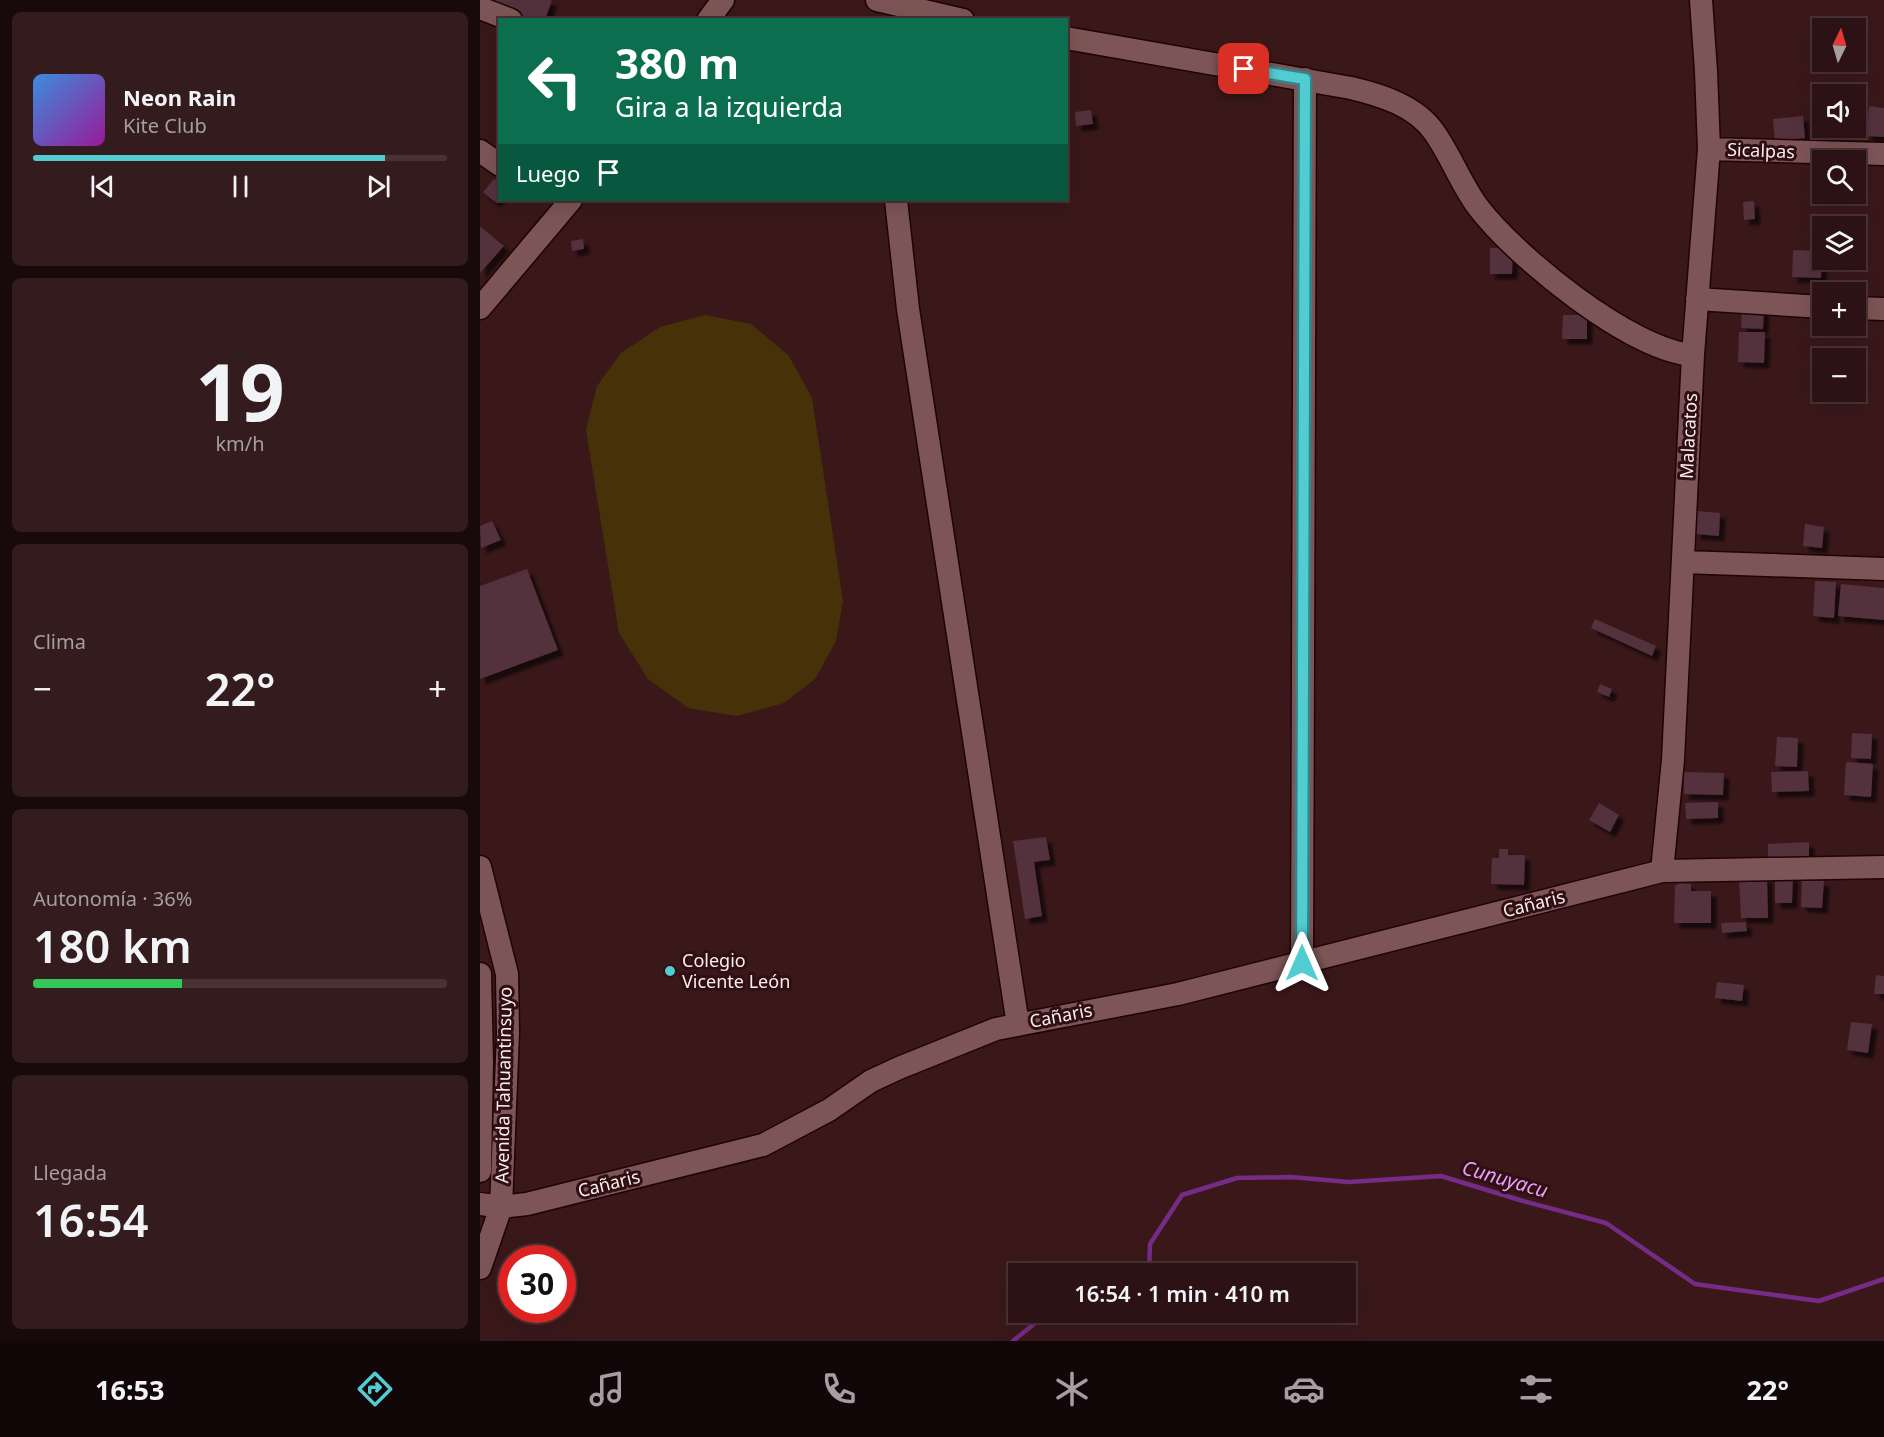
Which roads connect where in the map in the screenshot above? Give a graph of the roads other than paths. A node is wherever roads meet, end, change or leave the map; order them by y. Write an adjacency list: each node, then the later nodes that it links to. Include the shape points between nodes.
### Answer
1 (723, 0): 6 (street)
2 (875, 0): 7 (street); 8 (street)
3 (1701, 0): 11 (street, Malacatos)
4 (480, 8): 5 (street)
5 (506, 18)
6 (710, 18)
7 (875, 18)
8 (954, 18)
9 (1068, 38): 10 (street)
10 (1305, 79): 22 (street, via 1365,91 1414,113 1433,131 1479,208 1539,269 1581,302 1627,330 1677,354); 28 (street)
11 (1709, 149): 13 (street, Sicalpas); 18 (street, Malacatos)
12 (480, 151): 14 (street)
13 (1884, 154)
14 (498, 164)
15 (896, 201): 31 (street, via 908,309)
16 (560, 203): 17 (street)
17 (484, 297)
18 (1696, 299): 19 (street); 22 (street, Malacatos)
19 (1812, 306)
20 (1866, 308): 21 (street)
21 (1884, 309)
22 (1693, 355): 23 (street, Malacatos)
23 (1683, 562): 24 (street); 27 (street, Malacatos, via 1673,760)
24 (1884, 569)
25 (480, 867): 29 (street, Avenida Tahuantinsuyo)
26 (1884, 867): 27 (street, Cañaris)
27 (1662, 872): 28 (street, Cañaris)
28 (1302, 963): 31 (street, Cañaris, via 1179,994)
29 (507, 974): 30 (street); 33 (street, Avenida Tahuantinsuyo, via 508,1033)
30 (480, 975): 32 (street, Avenida Tahuantinsuyo)
31 (1018, 1025): 33 (street, Cañaris, via 996,1029 899,1068 763,1145 527,1204)
32 (480, 1171)
33 (490, 1206): 34 (street, Avenida Tahuantinsuyo)
34 (480, 1268)

